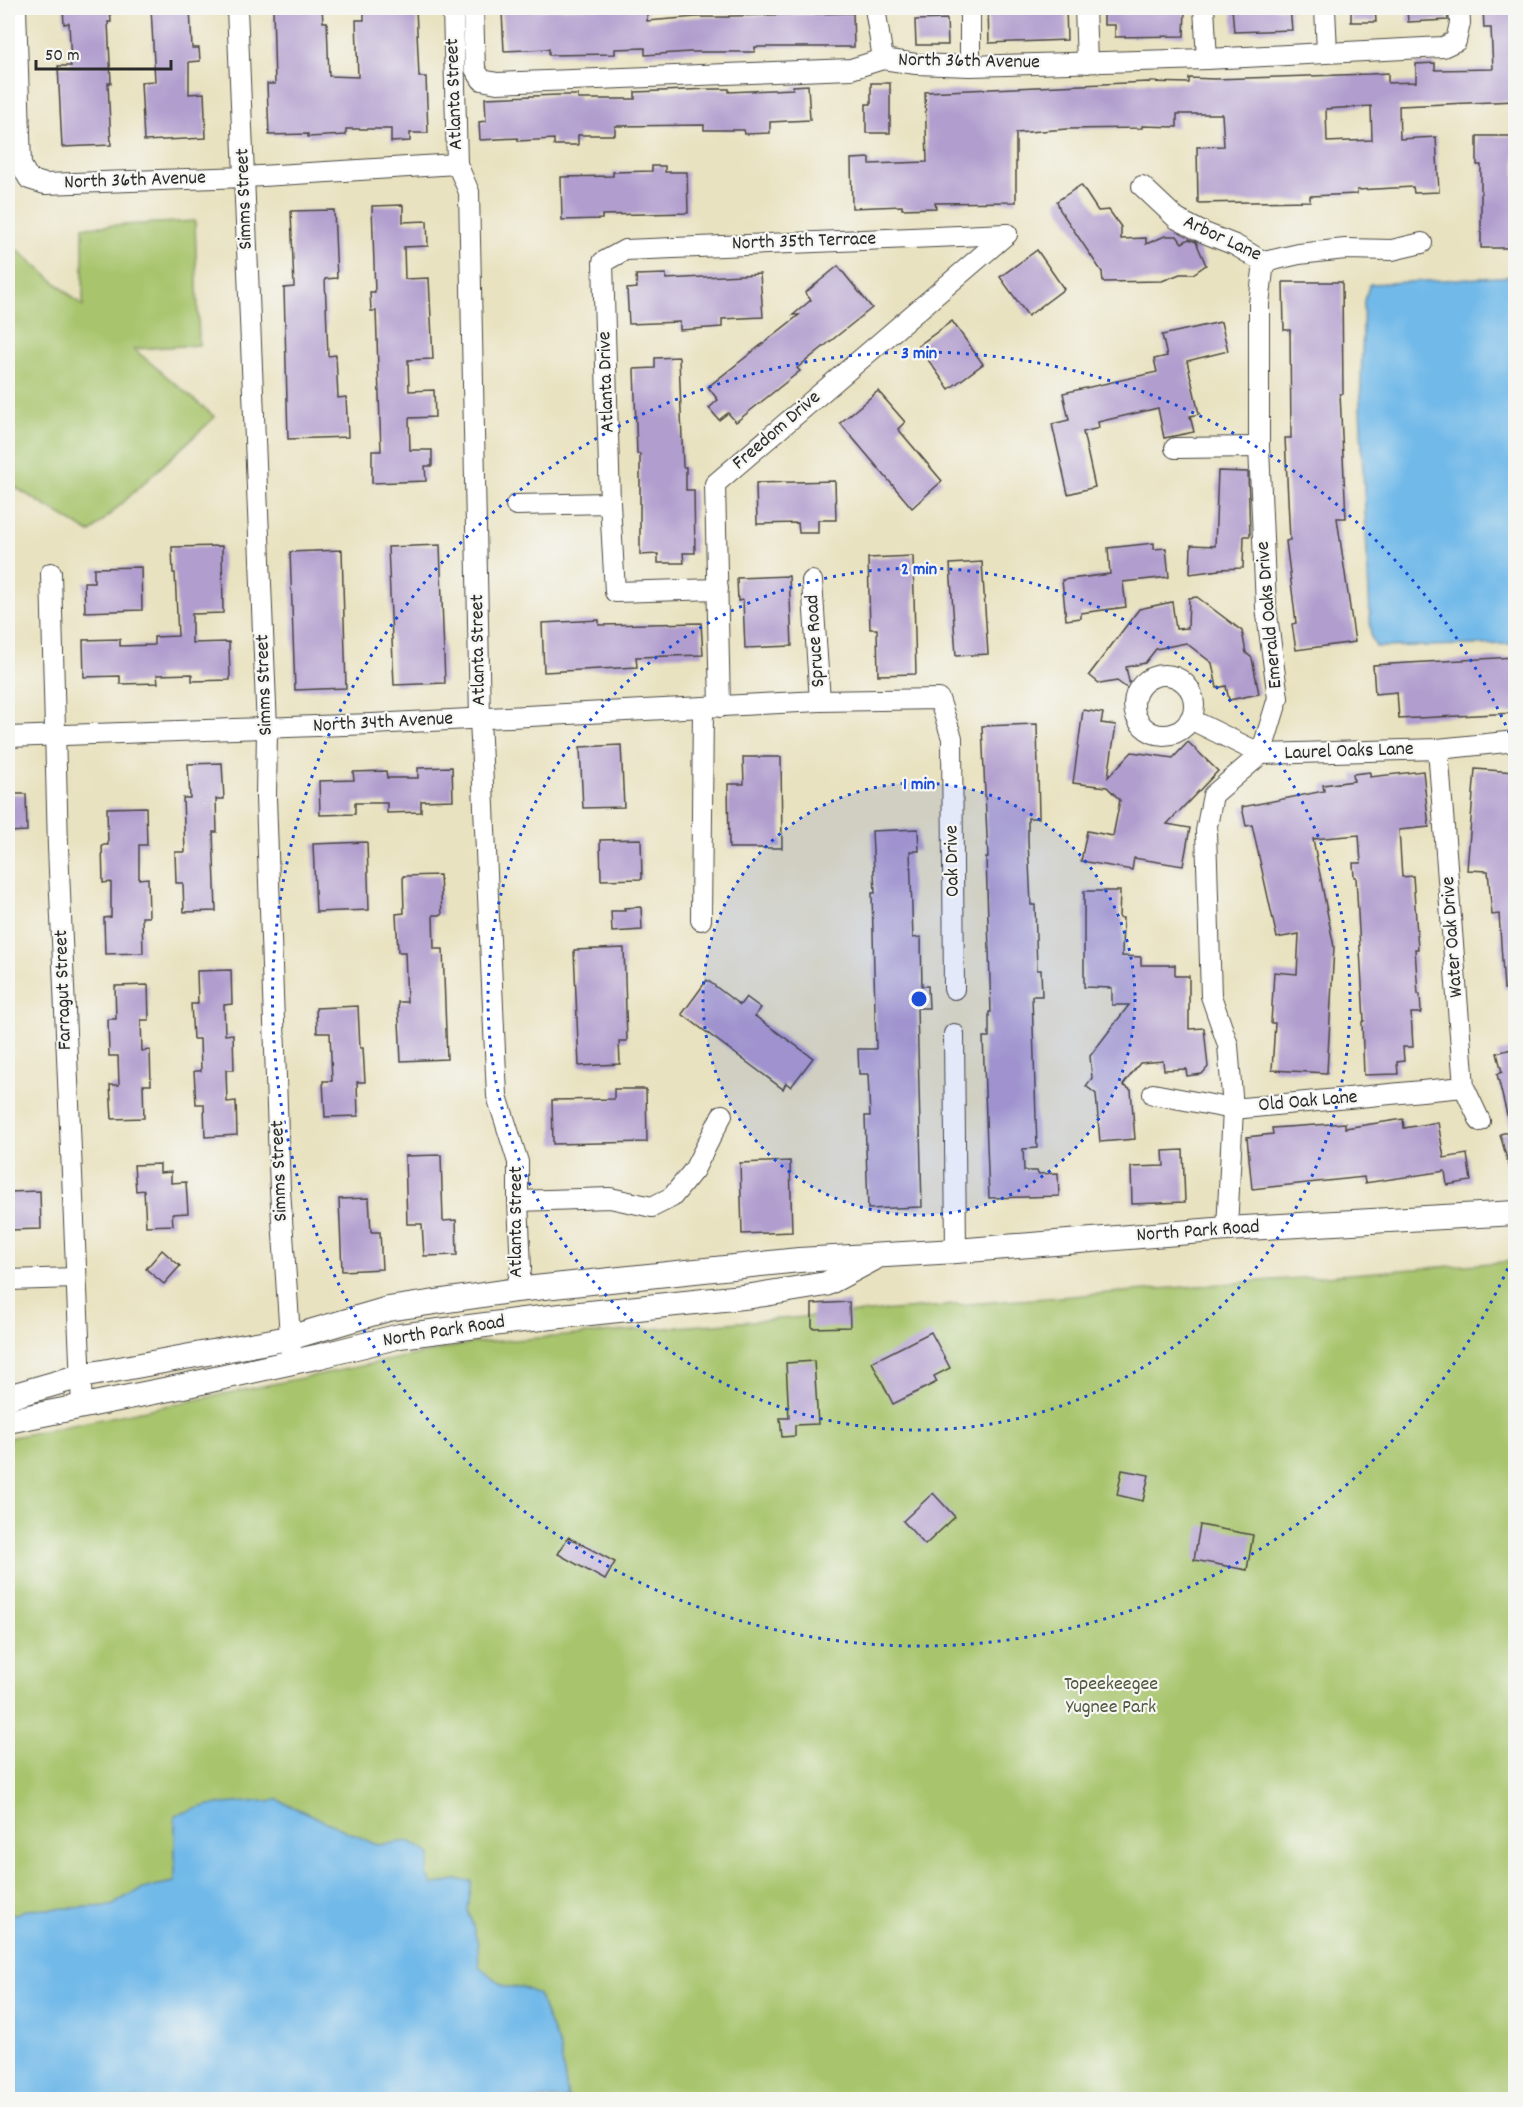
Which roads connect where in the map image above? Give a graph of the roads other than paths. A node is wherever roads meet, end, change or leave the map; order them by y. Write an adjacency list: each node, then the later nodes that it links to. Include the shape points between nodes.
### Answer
1 (16, 8): 17 (street, North 36th Avenue, via 21,165 29,179 45,184)
2 (237, 8): 17 (street, Simms Street)
3 (453, 8): 16 (street, Atlanta Street)
4 (473, 8): 13 (street, North 36th Avenue, via 475,69 482,80 497,83 851,69)
5 (875, 8): 13 (street)
6 (970, 8): 15 (street)
7 (1085, 8): 14 (street)
8 (1204, 8): 12 (street)
9 (1325, 8): 11 (street)
10 (1459, 8): 11 (street, North 36th Avenue, via 1456,41 1443,47)
11 (1328, 52): 12 (street, North 36th Avenue)
12 (1208, 58): 14 (street, North 36th Avenue)
13 (883, 59): 15 (street, North 36th Avenue)
14 (1087, 63): 15 (street, North 36th Avenue)
15 (970, 66)
16 (457, 164): 17 (street, North 36th Avenue); 33 (street, Atlanta Street, via 469,192)
17 (245, 177): 35 (street, Simms Street)
18 (1142, 186): 22 (street, Arbor Lane, via 1177,219)
19 (1007, 234): 21 (street, North 35th Terrace, via 625,250); 29 (street, Freedom Drive, via 715,484)
20 (1422, 243): 22 (street, Arbor Lane, via 1392,250 1345,249)
21 (603, 261): 25 (street, Atlanta Drive)
22 (1264, 262): 23 (street, Emerald Oaks Drive, via 1259,304)
23 (1259, 447): 24 (street); 40 (street, Emerald Oaks Drive, via 1266,607 1278,698)
24 (1175, 448)
25 (610, 503): 26 (street); 29 (street, Atlanta Drive, via 615,592)
26 (516, 505)
27 (51, 573): 36 (street, Farragut Street)
28 (812, 581): 31 (street, Spruce Road)
29 (718, 589): 32 (street, Freedom Drive)
30 (939, 699): 31 (street, North 34th Avenue); 42 (street, Oak Drive, via 952,738)
31 (820, 701): 32 (street, North 34th Avenue)
32 (711, 708): 33 (street, North 34th Avenue); 41 (street, Freedom Drive)
33 (480, 718): 35 (street, North 34th Avenue); 49 (street, Atlanta Street, via 497,1096 518,1162)
34 (1190, 719): 40 (street, Laurel Oaks Lane)
35 (267, 728): 36 (street, North 34th Avenue); 57 (street, Simms Street, via 280,1190)
36 (57, 735): 37 (street, North 34th Avenue); 54 (street, Farragut Street)
37 (8, 737)
38 (1515, 741): 39 (street, Laurel Oaks Lane)
39 (1438, 749): 40 (street, Laurel Oaks Lane); 44 (street, Water Oak Drive)
40 (1261, 754): 46 (street, via 1214,795 1206,831 1211,996 1228,1045)
41 (701, 920)
42 (954, 989)
43 (954, 1034): 52 (street)
44 (1464, 1087): 46 (street, Old Oak Lane); 48 (street, Water Oak Drive)
45 (1153, 1094): 46 (street, Old Oak Lane)
46 (1233, 1109): 51 (street)
47 (722, 1115): 49 (street, via 694,1170 672,1197 652,1207 610,1198)
48 (1480, 1121)
49 (518, 1201): 56 (street, Atlanta Street, via 521,1269)
50 (1515, 1213): 51 (street, North Park Road)
51 (1227, 1229): 52 (street, North Park Road)
52 (956, 1251): 53 (street, North Park Road)
53 (880, 1255): 56 (street, North Park Road); 58 (street, North Park Road, via 826,1284 400,1336)
54 (76, 1278): 55 (street); 59 (street, Farragut Street)
55 (8, 1280)
56 (516, 1290): 57 (street, North Park Road, via 388,1310)
57 (289, 1338): 58 (street, Simms Street); 59 (street, North Park Road)
58 (293, 1362): 61 (street, North Park Road)
59 (81, 1376): 60 (street, North Park Road); 61 (street, Farragut Street)
60 (8, 1396)
61 (82, 1407): 62 (street, North Park Road)
62 (8, 1421)

